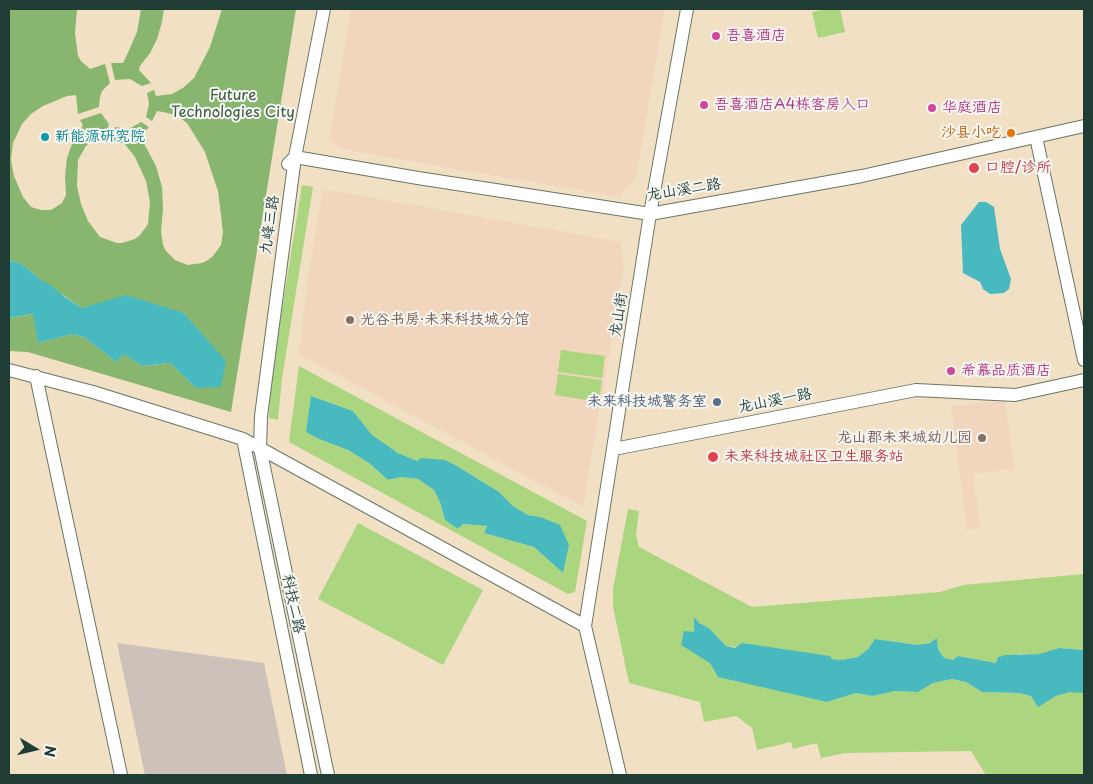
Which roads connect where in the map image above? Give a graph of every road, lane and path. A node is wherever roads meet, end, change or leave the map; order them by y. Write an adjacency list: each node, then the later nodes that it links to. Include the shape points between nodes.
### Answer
1 (324, 9): 5 (street, 九峰三路)
2 (687, 9): 6 (street, 龙山街)
3 (1084, 126): 4 (street, 龙山溪二路)
4 (1036, 137): 6 (street, 龙山溪二路, via 862,176); 7 (street)
5 (292, 160): 6 (street, 龙山溪二路); 12 (street, 九峰三路, via 264,389)
6 (650, 214): 13 (street, 龙山街)
7 (1084, 360)
8 (9, 370): 9 (street)
9 (36, 376): 11 (street); 17 (street)
10 (1084, 380): 13 (street, 龙山溪一路, via 1015,395 916,390)
11 (243, 439): 12 (street); 16 (street, 科技二路)
12 (260, 448): 14 (street); 15 (street, 科技二路)
13 (614, 449): 14 (street, 龙山街)
14 (585, 626): 18 (street)
15 (329, 772)
16 (311, 773)
17 (121, 775)
18 (620, 775)

